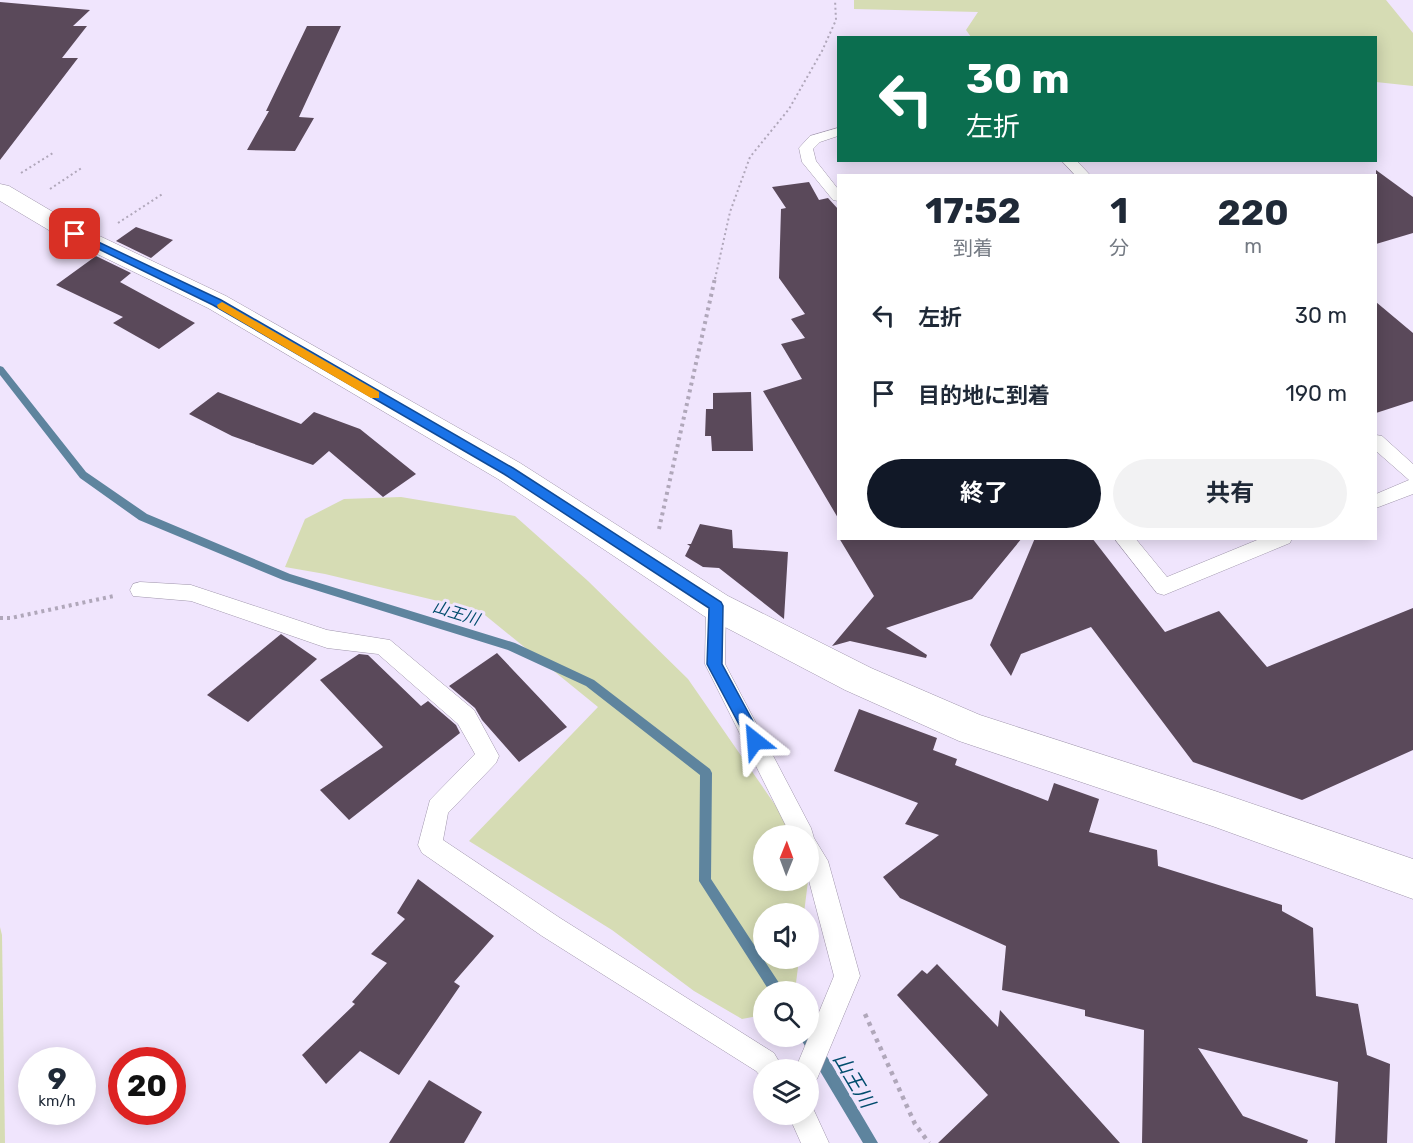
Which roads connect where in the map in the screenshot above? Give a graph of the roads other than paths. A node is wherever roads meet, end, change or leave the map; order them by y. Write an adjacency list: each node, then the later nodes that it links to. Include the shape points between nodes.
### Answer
1 (837, 132): 5 (lane, via 815,139 806,148 809,162)
2 (1070, 162): 3 (lane)
3 (1082, 174)
4 (14, 190): 13 (street, via 61,227 217,302 509,471)
5 (837, 196)
6 (1377, 442): 7 (lane)
7 (1413, 475)
8 (1413, 486): 9 (lane)
9 (1377, 501)
10 (1125, 540): 11 (lane, via 1164,587)
11 (1278, 540)
12 (140, 590): 17 (lane, via 191,593 327,639 383,646 466,717 488,756 438,808 430,845 551,927)
13 (716, 606): 14 (lane, via 715,664); 16 (street, via 858,679 972,729)
14 (797, 825)
15 (819, 872): 18 (lane, via 848,976)
16 (1413, 879)
17 (760, 1059)
18 (813, 1059)
19 (806, 1125): 20 (lane)
20 (815, 1143)

